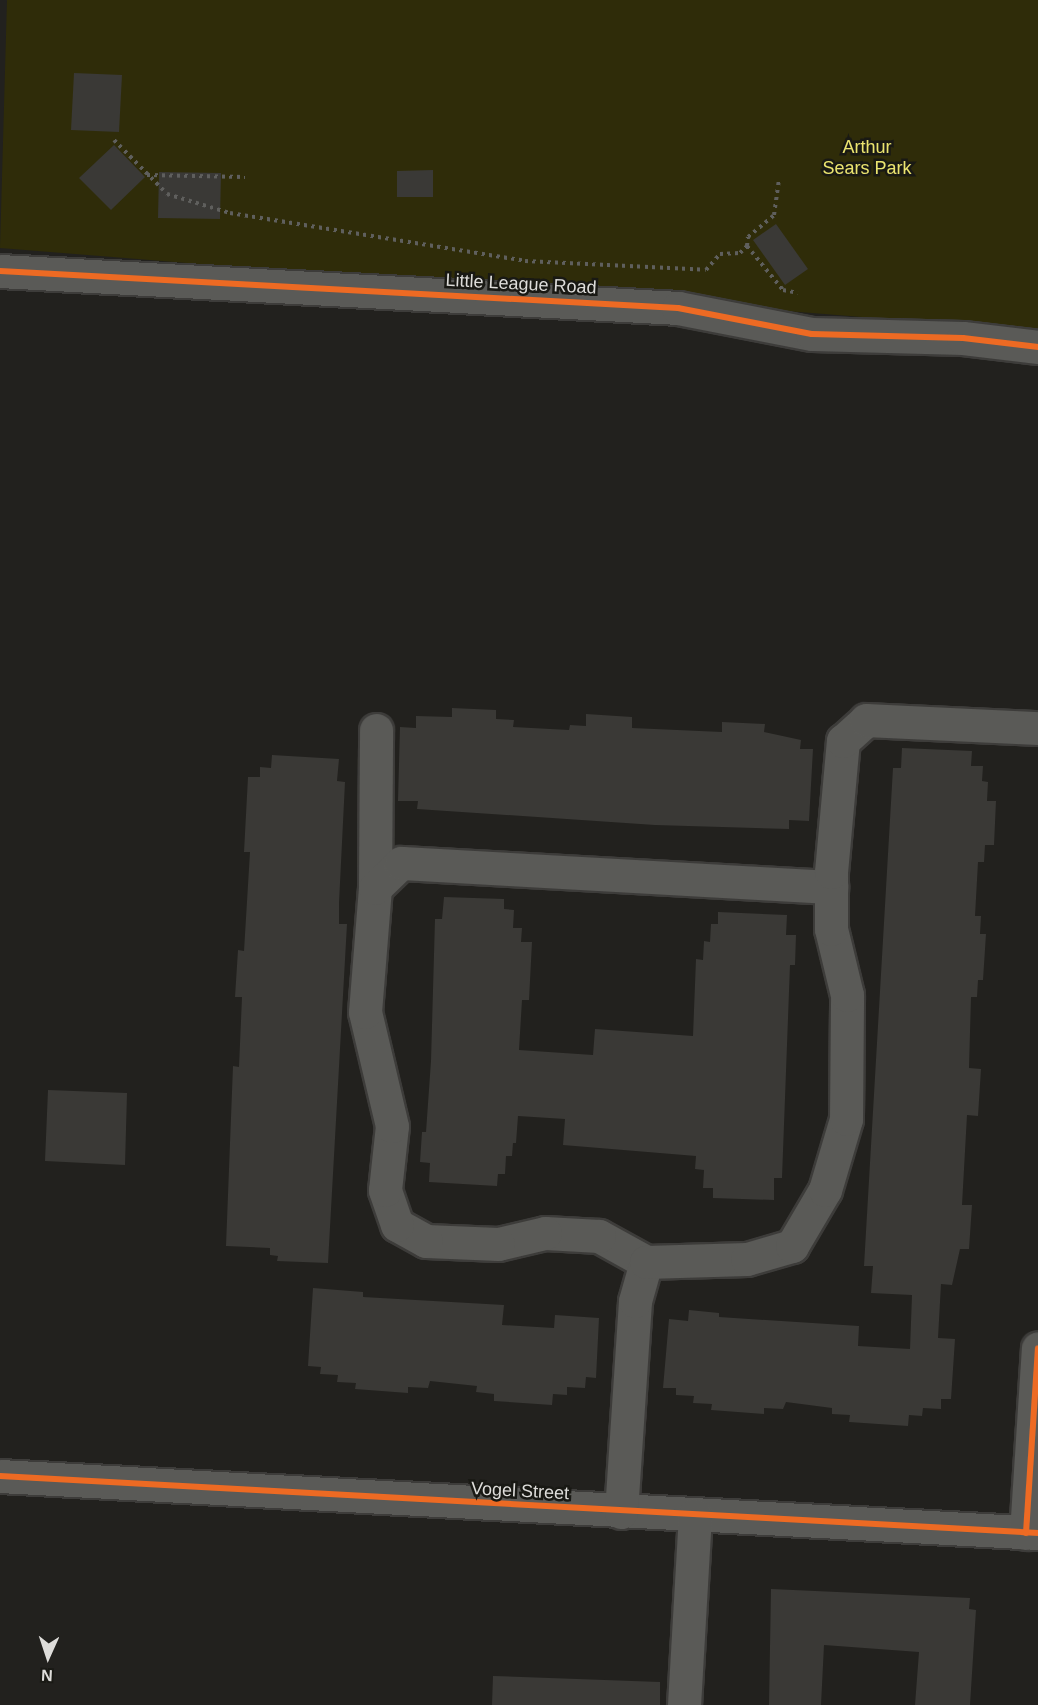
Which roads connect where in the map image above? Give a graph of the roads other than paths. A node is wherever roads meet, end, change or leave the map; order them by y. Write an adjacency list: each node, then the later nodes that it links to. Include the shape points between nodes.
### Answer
1 (0, 271): 2 (street, Little League Road, via 678,308 812,334 963,338)
2 (1038, 347)
3 (1038, 728): 5 (street, via 866,720 843,741)
4 (376, 730): 6 (street)
5 (831, 887): 6 (street, via 401,862); 7 (street, via 831,929 847,995 846,1119 825,1190 792,1246 747,1259)
6 (375, 888): 7 (street, via 365,1012 392,1126 385,1190 397,1225 426,1241 498,1244 545,1233 599,1236)
7 (646, 1262): 10 (street, via 635,1301)
8 (1038, 1347): 12 (street)
9 (0, 1476): 10 (street, Vogel Street)
10 (621, 1512): 11 (street, Vogel Street)
11 (695, 1515): 12 (street, Vogel Street); 13 (street)
12 (1032, 1533)
13 (684, 1705)

